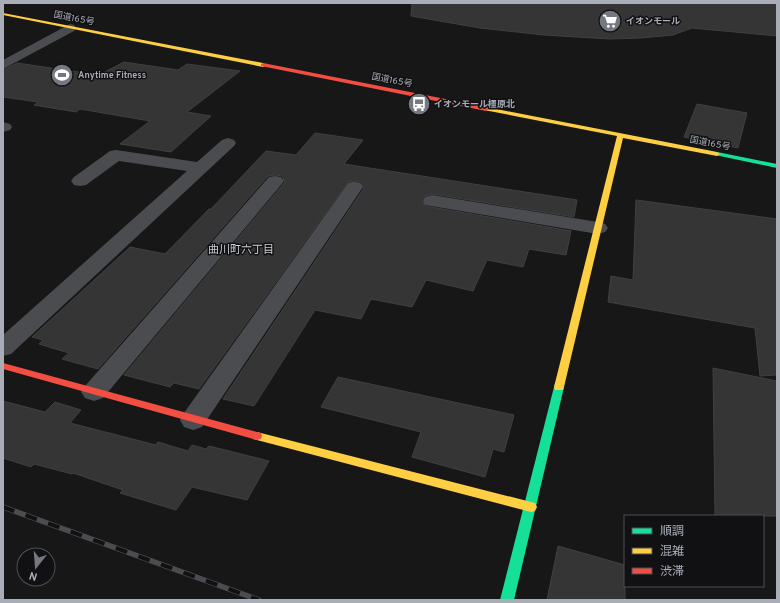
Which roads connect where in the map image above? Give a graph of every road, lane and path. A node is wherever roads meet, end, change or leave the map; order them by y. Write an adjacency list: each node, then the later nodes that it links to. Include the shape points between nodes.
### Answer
1 (3, 14): 2 (main road, 国道165号)
2 (70, 28): 3 (street); 4 (main road, 国道165号)
3 (3, 65)
4 (620, 136): 6 (main road, 国道165号); 12 (main road)
5 (228, 143): 7 (street)
6 (777, 166)
7 (200, 168): 8 (street, via 116,155); 13 (street)
8 (80, 181)
9 (275, 181): 15 (street)
10 (354, 187): 16 (street)
11 (432, 201): 12 (street)
12 (598, 228): 17 (main road)
13 (3, 348)
14 (3, 366): 15 (main road)
15 (94, 392): 16 (main road)
16 (193, 420): 17 (main road)
17 (531, 507): 18 (main road)
18 (508, 600)

